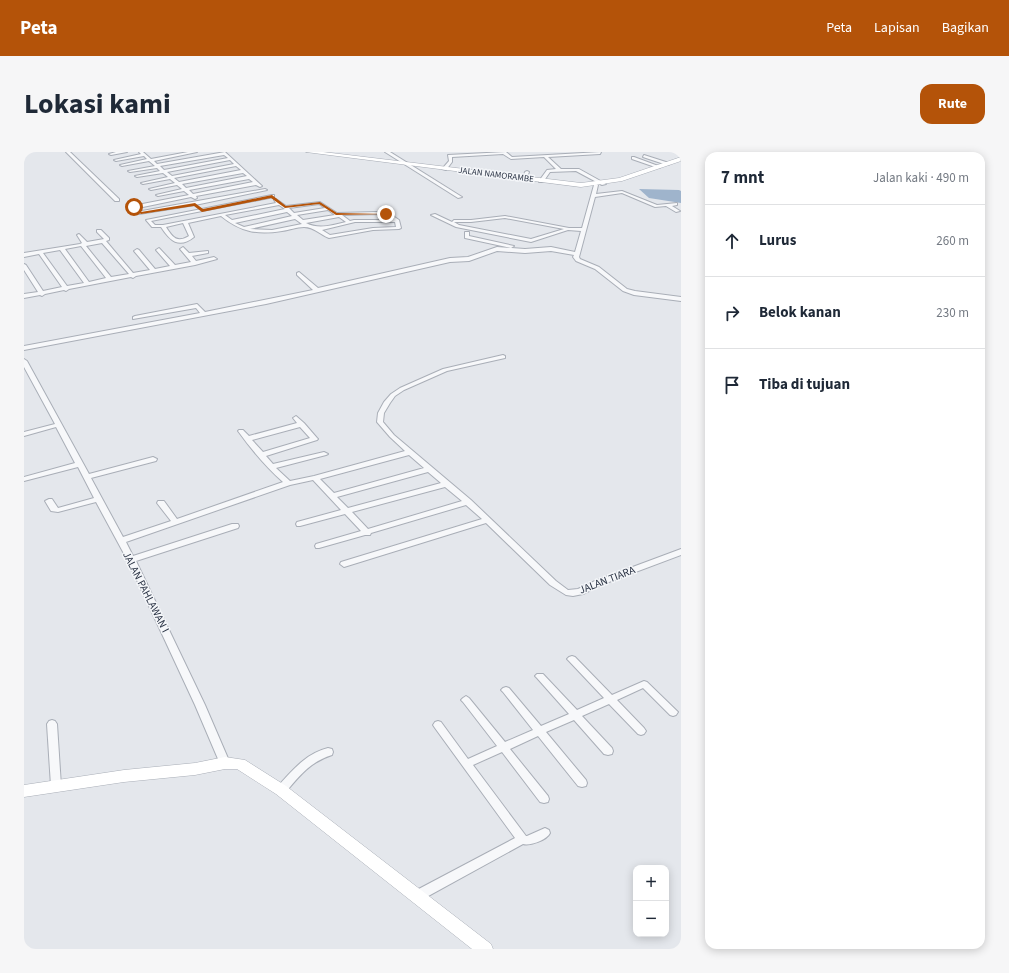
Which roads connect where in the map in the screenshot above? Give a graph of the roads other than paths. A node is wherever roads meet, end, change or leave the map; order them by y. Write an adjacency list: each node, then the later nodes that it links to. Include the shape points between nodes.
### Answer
1 (68, 152): 50 (street)
2 (125, 152): 11 (street)
3 (164, 152): 7 (street)
4 (195, 152): 7 (street)
5 (309, 152): 24 (main road, JALAN NAMORAMBE)
6 (387, 152): 24 (street)
7 (187, 153): 19 (street)
8 (224, 153): 16 (street); 22 (street)
9 (504, 153): 13 (street, via 511,158); 26 (street, via 448,156 451,161)
10 (600, 153): 13 (street)
11 (111, 154)
12 (143, 154): 18 (street); 19 (street)
13 (545, 156): 27 (street)
14 (644, 156): 20 (street)
15 (633, 158): 25 (street)
16 (231, 159): 23 (street); 30 (street)
17 (681, 159): 20 (main road, JALAN NAMORAMBE)
18 (116, 160)
19 (151, 160): 21 (street); 22 (street)
20 (668, 164): 25 (main road, JALAN NAMORAMBE)
21 (122, 165)
22 (156, 165): 28 (street); 30 (street)
23 (237, 165): 29 (street); 34 (street)
24 (409, 165): 26 (main road, JALAN NAMORAMBE); 49 (street)
25 (659, 167): 40 (main road, JALAN NAMORAMBE)
26 (444, 169): 35 (main road, JALAN NAMORAMBE)
27 (559, 170): 36 (street, via 549,171); 40 (street, via 577,170)
28 (130, 171)
29 (244, 171): 33 (street); 39 (street)
30 (164, 172): 32 (street); 34 (street)
31 (527, 172): 35 (street)
32 (137, 176)
33 (251, 177): 38 (street); 43 (street)
34 (170, 178): 37 (street); 39 (street)
35 (524, 179): 36 (main road, JALAN NAMORAMBE)
36 (542, 181): 41 (main road, JALAN NAMORAMBE)
37 (143, 183)
38 (257, 183): 44 (street); 48 (street)
39 (177, 184): 42 (street); 43 (street)
40 (604, 184): 41 (main road, JALAN NAMORAMBE)
41 (596, 185): 47 (street)
42 (151, 189)
43 (183, 190): 45 (street); 48 (street)
44 (265, 190): 46 (street); 51 (street)
45 (158, 195)
46 (272, 196): 52 (street); 58 (street)
47 (594, 196): 55 (street, via 624,192 655,206); 76 (street)
48 (190, 197): 51 (street); 53 (street); 53 (street, via 134,207 141,213)
49 (460, 197)
50 (117, 200)
51 (201, 203): 53 (street); 58 (street)
52 (280, 203): 56 (street); 60 (street)
53 (195, 204): 58 (street)
54 (675, 204): 55 (street)
55 (667, 205): 59 (street)
56 (287, 209): 57 (street, via 320,203); 63 (street); 68 (street)
57 (328, 209): 61 (street); 63 (street)
58 (205, 210): 64 (street); 71 (street, via 148,220 154,226)
59 (678, 211)
60 (222, 215): 64 (street); 68 (street)
61 (338, 215): 65 (street, via 379,213); 69 (street); 70 (street)
62 (433, 215): 66 (street)
63 (295, 216): 69 (street); 73 (street)
64 (213, 217): 67 (street)
65 (397, 221): 70 (street); 74 (street, via 398,229 373,229 334,237 325,235)
66 (448, 221): 72 (street); 75 (street, via 504,217)
67 (185, 222): 71 (street); 71 (street, via 192,237 180,241 171,239)
68 (231, 222): 73 (street)
69 (303, 223): 73 (street, via 264,233); 74 (street, via 310,228)
70 (350, 223): 74 (street)
71 (163, 226)
72 (458, 226): 75 (street, via 530,240); 78 (street)
73 (245, 228)
74 (318, 229)
75 (568, 229): 76 (street)
76 (584, 230): 90 (street)
77 (99, 231): 80 (street, via 106,239)
78 (467, 233): 82 (street); 84 (street, via 467,237)
79 (79, 235): 81 (street)
80 (103, 241): 81 (street); 99 (street)
81 (84, 244): 83 (street); 100 (street)
82 (528, 245)
83 (61, 248): 88 (street); 101 (street)
84 (522, 248)
85 (183, 249): 92 (street)
86 (159, 250): 96 (street)
87 (136, 251): 97 (street)
88 (40, 252): 91 (street); 102 (street)
89 (206, 252): 92 (street)
90 (576, 254): 103 (street, via 551,249 495,249 469,259 450,260); 106 (street, via 578,260 598,268 625,290)
91 (24, 255)
92 (188, 255): 94 (street)
93 (214, 259): 94 (street)
94 (195, 263): 96 (street)
95 (24, 266): 104 (street)
96 (174, 267): 97 (street)
97 (154, 271): 99 (street)
98 (299, 274): 103 (street)
99 (133, 276): 100 (street)
100 (110, 280): 101 (street)
101 (88, 284): 102 (street)
102 (66, 289): 104 (street)
103 (317, 290): 107 (street)
104 (42, 294): 105 (street)
105 (24, 296)
106 (681, 299)
107 (203, 313): 108 (street, via 197,306); 109 (street)
108 (135, 318)
109 (24, 348)
110 (504, 357): 119 (street, JALAN TIARA, via 445,370 393,395 381,413 380,422)
111 (24, 361): 114 (street, JALAN PAHLAWAN I)
112 (296, 418): 113 (street)
113 (302, 424): 117 (street); 118 (street, via 315,439)
114 (58, 425): 116 (street); 124 (street, JALAN PAHLAWAN I)
115 (241, 431): 117 (street)
116 (24, 434)
117 (247, 439): 121 (street)
118 (291, 447): 121 (street); 122 (street)
119 (411, 452): 126 (street, JALAN TIARA); 128 (street)
120 (324, 454): 122 (street)
121 (260, 455): 125 (street)
122 (302, 459): 125 (street)
123 (153, 460): 127 (street)
124 (80, 464): 127 (street, JALAN PAHLAWAN I); 129 (street)
125 (271, 467): 130 (street)
126 (430, 469): 131 (street, JALAN TIARA); 132 (street)
127 (86, 477): 133 (street, JALAN PAHLAWAN I)
128 (315, 478): 130 (street); 132 (street)
129 (24, 479)
130 (288, 484): 139 (street)
131 (446, 484): 135 (street, JALAN TIARA); 137 (street)
132 (332, 496): 137 (street)
133 (98, 499): 134 (street, via 58,510 54,509); 143 (street, JALAN PAHLAWAN I)
134 (49, 501)
135 (468, 502): 138 (street, JALAN TIARA); 142 (street)
136 (161, 503): 139 (street)
137 (348, 512): 140 (street); 142 (street)
138 (487, 520): 145 (street, JALAN TIARA, via 553,583 573,593); 147 (street)
139 (176, 522): 143 (street)
140 (300, 524)
141 (235, 526): 146 (street)
142 (367, 533): 144 (street)
143 (120, 541): 146 (street, JALAN PAHLAWAN I)
144 (319, 546)
145 (681, 552)
146 (131, 560): 162 (street, JALAN PAHLAWAN I)
147 (344, 564)
148 (572, 659): 151 (street)
149 (540, 676): 154 (street)
150 (506, 690): 157 (street)
151 (610, 699): 153 (street, via 644,684); 154 (street); 158 (street)
152 (466, 700): 159 (street)
153 (673, 712)
154 (575, 715): 157 (street); 160 (street)
155 (52, 724): 165 (street)
156 (438, 725): 163 (street)
157 (540, 731): 159 (street); 164 (street)
158 (641, 731)
159 (503, 747): 163 (street); 168 (street)
160 (608, 750)
161 (328, 752): 166 (street, via 316,755)
162 (225, 762): 165 (main road, via 195,769); 166 (main road, via 240,764)
163 (466, 764): 170 (street)
164 (582, 783)
165 (56, 786): 167 (main road)
166 (281, 790): 171 (main road)
167 (24, 791)
168 (544, 799)
169 (545, 833): 170 (street, via 528,841)
170 (522, 839): 171 (street)
171 (417, 896): 172 (main road)
172 (485, 949)

